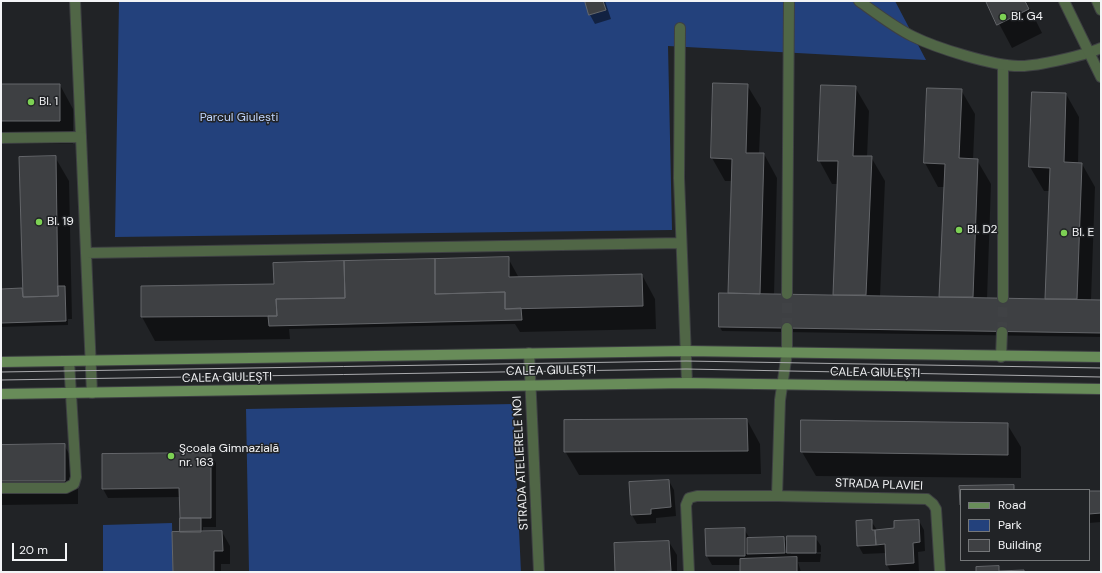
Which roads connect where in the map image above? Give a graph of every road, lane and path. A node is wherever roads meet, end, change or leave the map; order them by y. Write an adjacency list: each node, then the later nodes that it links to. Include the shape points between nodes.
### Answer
1 (75, 1): 12 (street)
2 (789, 1): 16 (street)
3 (859, 1): 10 (street, via 911,36)
4 (1064, 1): 9 (street)
5 (1097, 1): 6 (street)
6 (1101, 10)
7 (680, 28): 14 (street)
8 (1101, 48): 9 (street)
9 (1090, 54): 10 (street, via 1022,67); 11 (street)
10 (1004, 65): 17 (street)
11 (1101, 77)
12 (81, 137): 13 (street); 15 (street)
13 (1, 138)
14 (681, 243): 15 (street); 20 (street)
15 (86, 253): 26 (street)
16 (787, 294)
17 (1003, 298)
18 (787, 328): 22 (street)
19 (1002, 332): 23 (street)
20 (686, 351): 21 (main road, CALEA GIULEȘTI); 22 (main road, CALEA GIULEȘTI); 28 (street)
21 (529, 353): 26 (main road, CALEA GIULEȘTI); 29 (street, STRADA ATELIERELE NOI)
22 (787, 353): 23 (main road, CALEA GIULEȘTI); 30 (street)
23 (1001, 357): 24 (main road, CALEA GIULEȘTI)
24 (1101, 357)
25 (69, 361): 26 (main road, CALEA GIULEȘTI); 27 (main road, CALEA GIULEȘTI); 32 (street)
26 (90, 361): 33 (street)
27 (1, 362)
28 (687, 383): 29 (main road, CALEA GIULEȘTI); 30 (main road, CALEA GIULEȘTI)
29 (530, 384): 33 (main road, CALEA GIULEȘTI); 37 (street, STRADA ATELIERELE NOI)
30 (784, 384): 31 (main road, CALEA GIULEȘTI); 36 (street, via 780,400)
31 (1101, 389)
32 (71, 393): 33 (main road, CALEA GIULEȘTI); 34 (main road, CALEA GIULEȘTI); 35 (street, via 76,477 74,484 66,488)
33 (92, 393)
34 (1, 394)
35 (1, 488)
36 (777, 496): 38 (street, STRADA PLAVIEI, via 689,498 686,505); 39 (street, STRADA PLAVIEI, via 927,499 936,509)
37 (539, 572)
38 (689, 572)
39 (940, 572)

